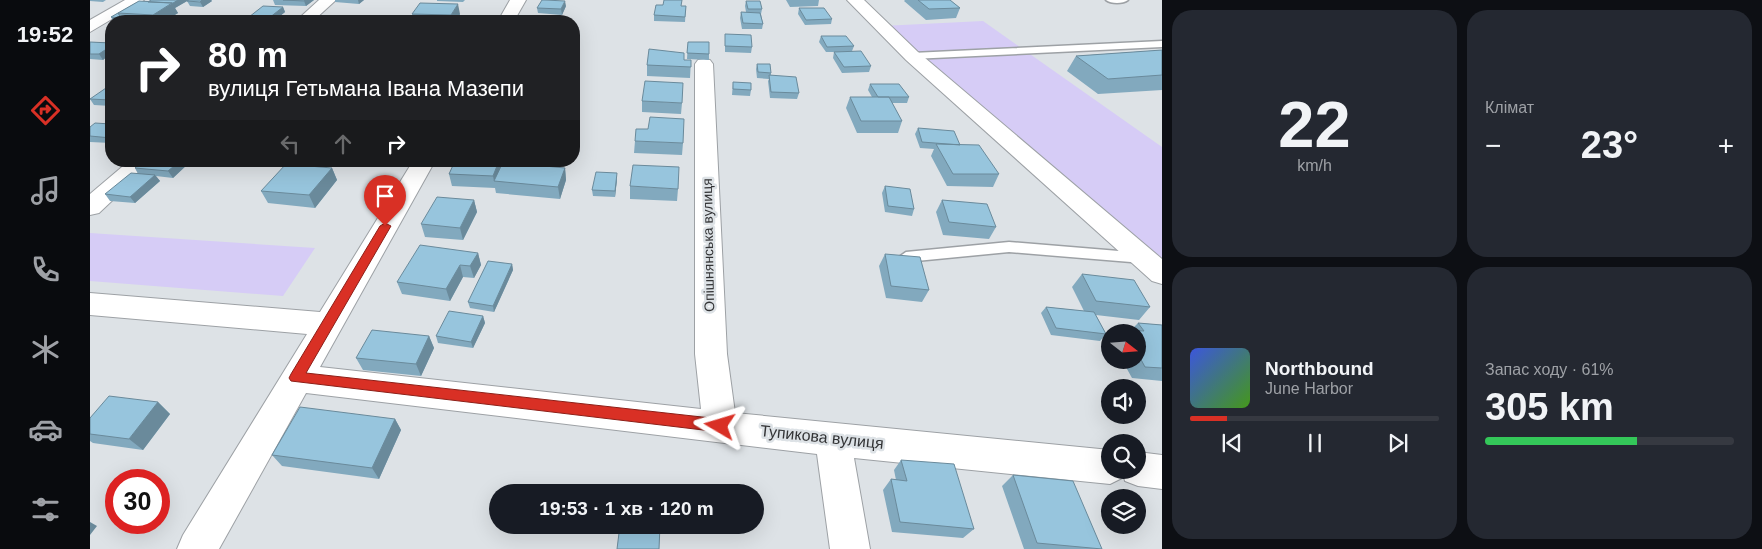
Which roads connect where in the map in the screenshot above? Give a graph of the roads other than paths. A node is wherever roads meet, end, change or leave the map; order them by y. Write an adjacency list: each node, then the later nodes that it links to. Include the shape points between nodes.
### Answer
1 (136, 0): 7 (street)
2 (328, 0): 8 (street)
3 (518, 0): 9 (street)
4 (855, 0): 13 (street)
5 (1110, 0): 6 (lane)
6 (1124, 0)
7 (110, 15)
8 (311, 15)
9 (509, 15)
10 (105, 18): 11 (street)
11 (90, 27)
12 (1162, 44): 13 (lane)
13 (912, 56): 19 (street)
14 (704, 64): 24 (street, Опішнянська вулиця, via 711,354)
15 (136, 167): 17 (street)
16 (420, 167): 22 (street)
17 (90, 207)
18 (906, 257): 19 (lane, via 1009,247)
19 (1143, 258): 20 (street)
20 (1162, 274)
21 (90, 304): 22 (street)
22 (328, 324): 23 (street)
23 (296, 378): 24 (street, Тупикова вулиця); 29 (street)
24 (720, 426): 25 (street, Тупикова вулиця)
25 (833, 440): 26 (street, Тупикова вулиця); 30 (street)
26 (1101, 465)
27 (1146, 470): 28 (street)
28 (1162, 472)
29 (197, 549)
30 (850, 549)

